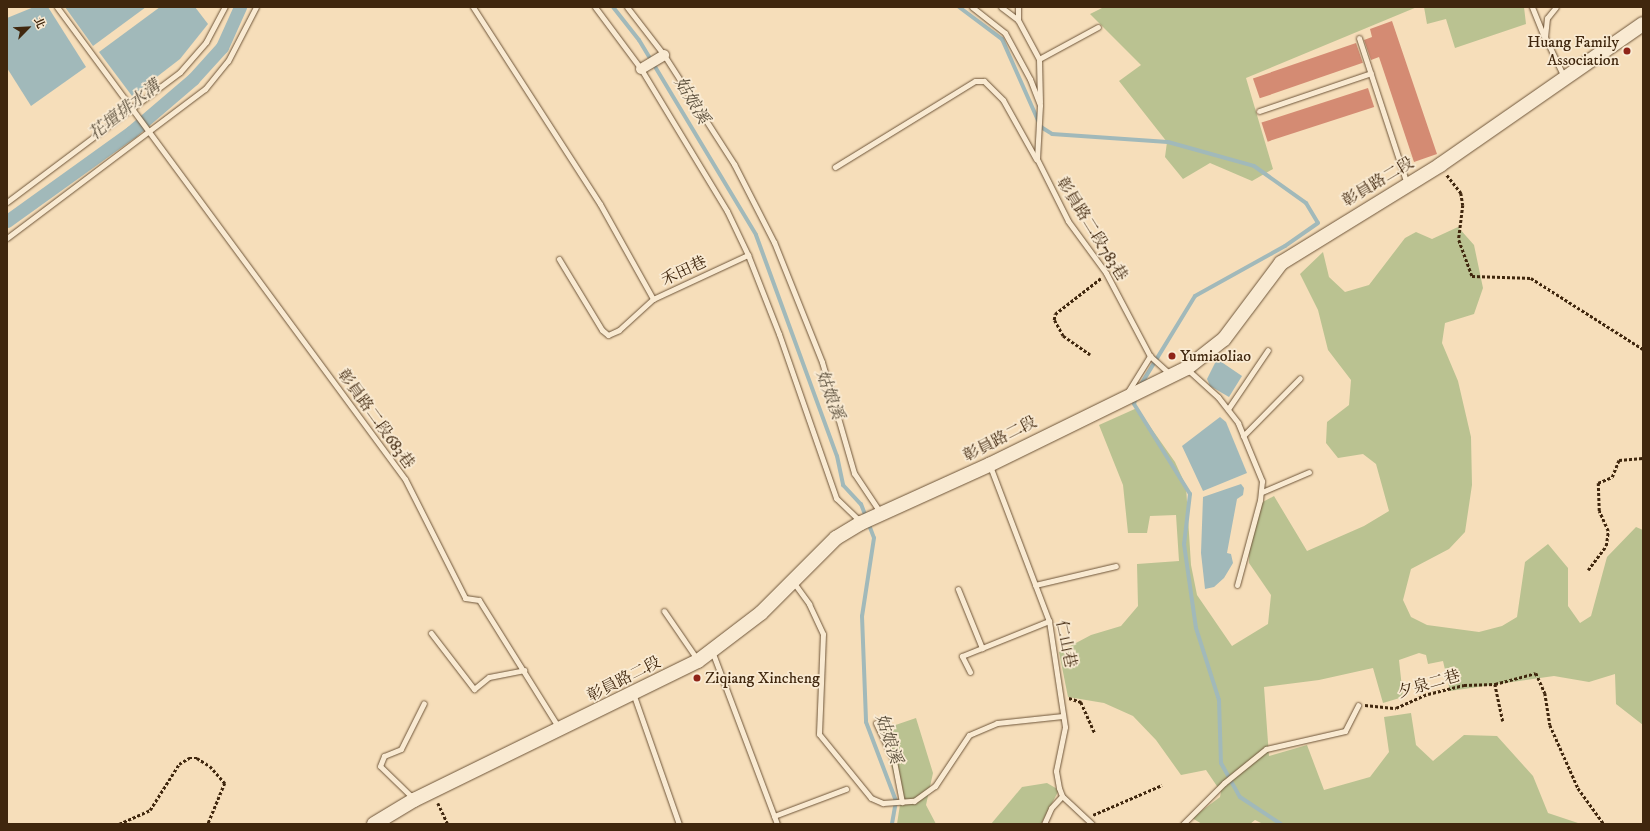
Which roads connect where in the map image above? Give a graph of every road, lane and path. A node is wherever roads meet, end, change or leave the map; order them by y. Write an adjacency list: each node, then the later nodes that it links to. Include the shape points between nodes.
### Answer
1 (57, 7): 23 (lane)
2 (225, 7): 23 (lane, via 206,42 180,72)
3 (256, 7): 25 (lane, via 228,61 205,89)
4 (473, 7): 35 (lane, 禾田巷, via 600,204)
5 (595, 7): 19 (lane)
6 (627, 7): 17 (lane)
7 (972, 7): 22 (lane, via 1005,33)
8 (1001, 7): 12 (lane)
9 (1018, 7): 12 (lane)
10 (1532, 7): 15 (lane)
11 (1556, 7): 15 (lane, via 1547,18)
12 (1018, 20): 18 (lane)
13 (1643, 24): 21 (main road, 彰員路二段)
14 (1098, 28): 18 (lane)
15 (1545, 37): 21 (lane)
16 (1359, 38): 20 (lane)
17 (664, 55): 19 (street); 50 (lane, via 734,164 774,242 822,362 854,473)
18 (1040, 59): 22 (lane)
19 (641, 69): 32 (lane, via 727,212)
20 (1371, 73): 24 (lane); 29 (lane)
21 (1564, 77): 27 (main road, 彰員路二段)
22 (1040, 105): 26 (lane)
23 (130, 110): 25 (lane); 30 (lane)
24 (1259, 111)
25 (147, 132): 31 (lane); 64 (lane, 彰員路二段683巷, via 405,479 465,598 478,600)
26 (1037, 160): 28 (lane, 彰員路二段783巷, via 1003,100 984,81 975,81); 34 (lane, 彰員路二段783巷, via 1068,220)
27 (1440, 165): 29 (main road, 彰員路二段); 36 (path, via 1461,193 1463,205 1459,240 1472,276 1531,278)
28 (835, 167)
29 (1407, 185): 40 (main road, 彰員路二段, via 1281,263 1224,339)
30 (7, 202)
31 (7, 238)
32 (748, 255): 35 (lane, 禾田巷); 51 (lane, via 836,498)
33 (560, 259): 35 (lane, via 602,330 608,335 619,330)
34 (1106, 273): 38 (path, via 1055,314 1054,320 1063,336); 39 (lane, 彰員路二段783巷)
35 (653, 299)
36 (1643, 349)
37 (1268, 350): 44 (lane)
38 (1090, 355)
39 (1150, 356): 41 (lane, 彰員路二段783巷); 43 (lane)
40 (1187, 368): 41 (main road, 彰員路二段); 44 (lane)
41 (1173, 377): 43 (main road, 彰員路二段)
42 (1300, 378): 45 (lane)
43 (1129, 395): 47 (main road, 彰員路二段)
44 (1228, 409): 45 (lane)
45 (1243, 436): 49 (lane, via 1262,481)
46 (1643, 458): 53 (path, via 1619,460 1612,477 1598,483 1599,511 1608,531 1606,546)
47 (989, 465): 50 (main road, 彰員路二段); 55 (lane, 仁山巷)
48 (1309, 472): 49 (lane)
49 (1262, 492): 56 (lane)
50 (880, 512): 51 (main road, 彰員路二段)
51 (861, 523): 54 (main road, 彰員路二段, via 836,538)
52 (1116, 566): 55 (lane)
53 (1588, 570)
54 (792, 581): 62 (main road, 彰員路二段, via 761,613); 81 (lane, via 810,604 823,634 819,734 871,798 883,803)
55 (1035, 585): 59 (lane, 仁山巷)
56 (1236, 585)
57 (958, 589): 61 (lane)
58 (664, 611): 63 (lane)
59 (1049, 621): 61 (lane); 68 (lane, 仁山巷)
60 (431, 633): 64 (lane, via 474,688 489,677)
61 (982, 648): 65 (lane, via 962,656)
62 (712, 650): 63 (main road, 彰員路二段); 82 (lane)
63 (698, 661): 67 (main road, 彰員路二段)
64 (524, 670): 74 (lane, 彰員路二段683巷)
65 (970, 672)
66 (1495, 684): 70 (path, 夕泉二巷, via 1464,685 1428,694 1396,708); 72 (path); 93 (path, 夕泉二巷, via 1536,673 1545,692 1550,725 1572,774 1589,807)
67 (633, 692): 74 (main road, 彰員路二段); 88 (lane)
68 (1062, 696): 71 (lane, 仁山巷); 75 (path, via 1081,702)
69 (424, 703): 80 (lane, via 401,749 384,756 380,766)
70 (1358, 704): 92 (lane, via 1345,731 1266,750 1224,783)
71 (1063, 716): 79 (lane, 仁山巷, via 1066,728 1056,771); 81 (lane, via 997,723 969,735 935,786 914,801)
72 (1503, 721)
73 (876, 723): 81 (lane, via 894,762)
74 (560, 730): 78 (main road, 彰員路二段)
75 (1095, 733)
76 (1162, 785): 83 (path)
77 (846, 788): 82 (lane)
78 (432, 791): 80 (main road, 彰員路二段); 87 (path)
79 (1062, 796): 83 (lane); 90 (lane, via 1051,808)
80 (414, 800): 86 (main road, 彰員路二段)
81 (902, 802)
82 (774, 816): 89 (lane)
83 (1085, 818): 91 (lane)
84 (119, 824): 85 (path, via 150,810 179,764 189,758 197,758 210,766 225,783)
85 (208, 824)
86 (374, 824)
87 (448, 824)
88 (679, 824)
89 (777, 824)
90 (1044, 824)
91 (1092, 824)
92 (1183, 824)
93 (1604, 824)

